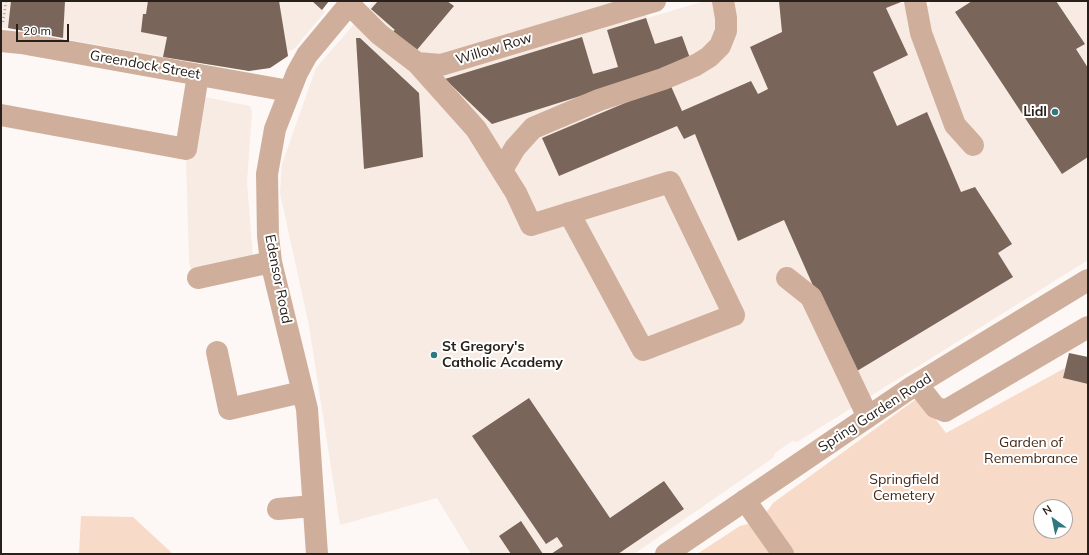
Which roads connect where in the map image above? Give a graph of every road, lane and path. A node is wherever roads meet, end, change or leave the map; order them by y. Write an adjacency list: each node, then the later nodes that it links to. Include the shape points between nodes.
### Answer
1 (6, 1): 6 (path)
2 (655, 1): 7 (street, Willow Row, via 441,65)
3 (723, 1): 12 (street, via 726,31 720,46 709,57 669,76 599,100 533,128 515,148)
4 (915, 2): 11 (street, via 921,33 955,125)
5 (350, 3): 7 (street, via 379,34); 9 (street, Edensor Road, via 307,55)
6 (2, 34): 8 (street, Greendock Street, via 21,43)
7 (417, 63): 12 (street, via 476,129)
8 (198, 75): 9 (street, Greendock Street); 10 (street, via 186,149)
9 (289, 91): 14 (street, Edensor Road, via 275,129 268,174 268,236)
10 (1, 115)
11 (973, 145)
12 (502, 170): 13 (street, via 532,225)
13 (569, 213): 13 (street, via 670,182 734,315 643,350)
14 (271, 262): 15 (street); 21 (street, Edensor Road)
15 (198, 278)
16 (787, 278): 22 (street, via 811,297)
17 (1088, 280): 20 (street, Spring Garden Road)
18 (1088, 327): 20 (street, via 945,411 935,407)
19 (217, 352): 21 (street, via 229,409)
20 (917, 384): 22 (street, Spring Garden Road)
21 (302, 392): 24 (street, Edensor Road, via 307,409)
22 (868, 417): 23 (street, Spring Garden Road)
23 (745, 500): 27 (street, Spring Garden Road); 28 (street)
24 (313, 506): 25 (street); 26 (street, Edensor Road)
25 (278, 509)
26 (316, 554)
27 (666, 554)
28 (783, 554)

